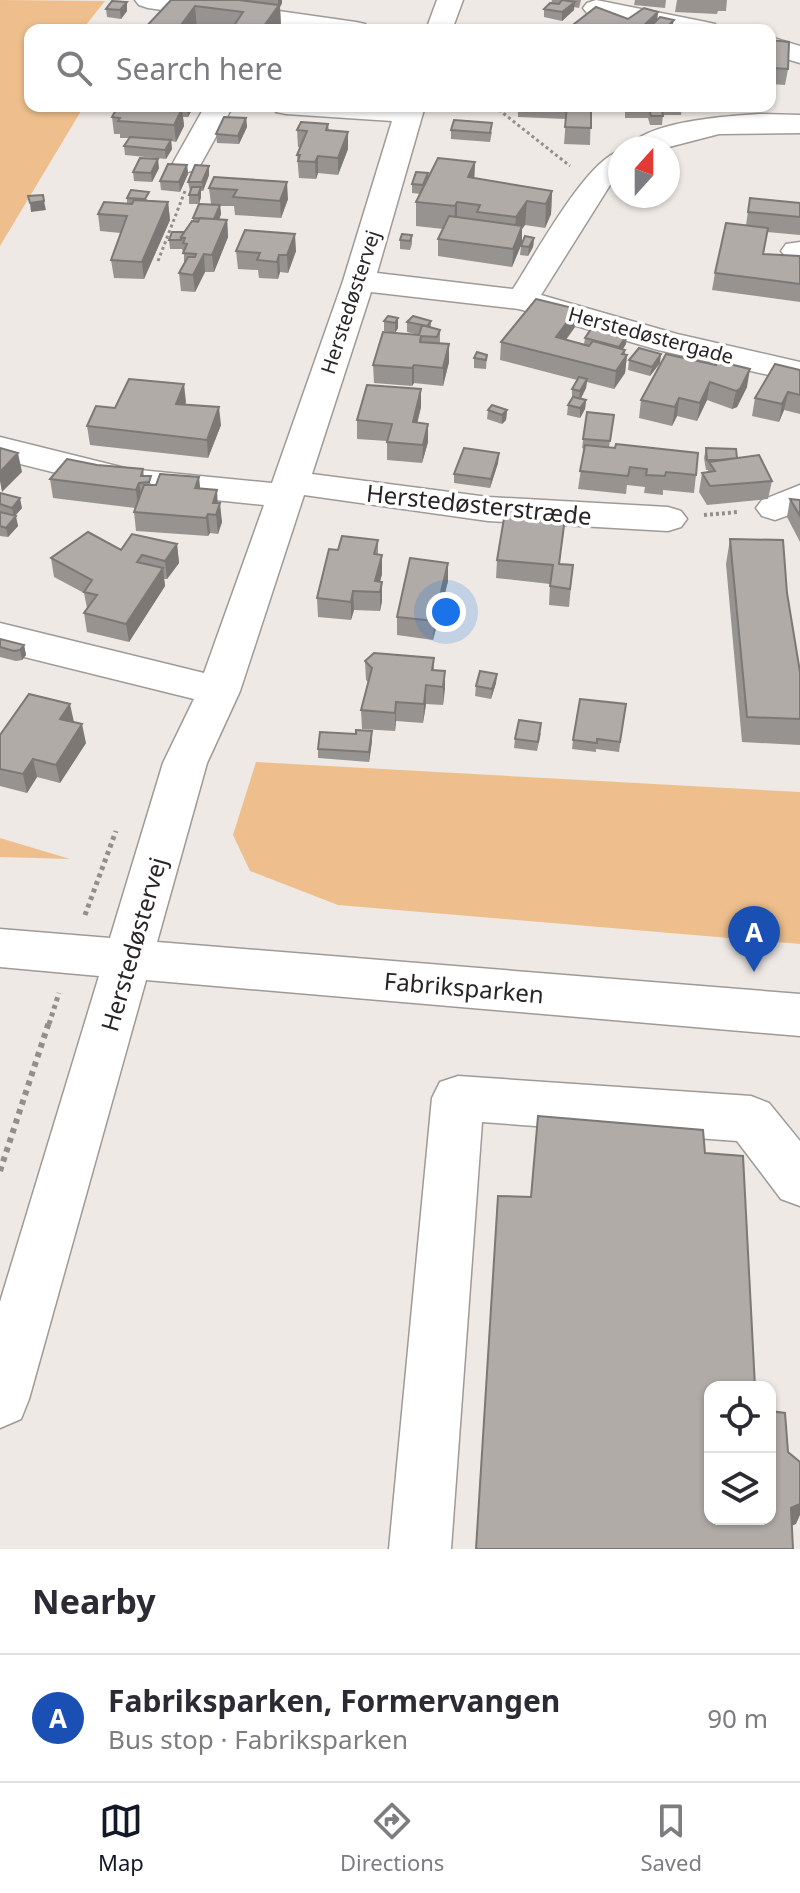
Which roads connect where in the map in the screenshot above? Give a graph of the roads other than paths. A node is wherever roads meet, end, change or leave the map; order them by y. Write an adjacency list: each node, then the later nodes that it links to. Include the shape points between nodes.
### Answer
1 (148, 0): 5 (street)
2 (343, 0): 6 (street)
3 (450, 0): 7 (street)
4 (590, 10): 8 (street)
5 (314, 24)
6 (348, 24)
7 (441, 24)
8 (671, 24)
9 (776, 47): 10 (street)
10 (800, 55)
11 (216, 112): 15 (street)
12 (409, 112): 17 (street, Herstedøstervej)
13 (800, 124): 14 (street, via 716,126)
14 (674, 136)
15 (188, 163)
16 (608, 173): 18 (street)
17 (359, 281): 18 (street, Herstedøstergade); 21 (street, Herstedøstervej)
18 (522, 300): 19 (street, Herstedøstergade, via 670,343)
19 (800, 372)
20 (0, 448): 21 (street, via 129,480)
21 (288, 489): 22 (street, Herstedøsterstræde, via 488,509); 24 (street, Herstedøstervej)
22 (668, 519)
23 (0, 637): 24 (street)
24 (219, 691): 26 (street, Herstedøstervej, via 185,763)
25 (0, 948): 26 (street, Fabriksparken)
26 (128, 959): 27 (street, Fabriksparken); 29 (street, Herstedøstervej)
27 (800, 1015)
28 (800, 1182): 30 (street, via 751,1119 458,1098)
29 (0, 1399)
30 (420, 1549)

